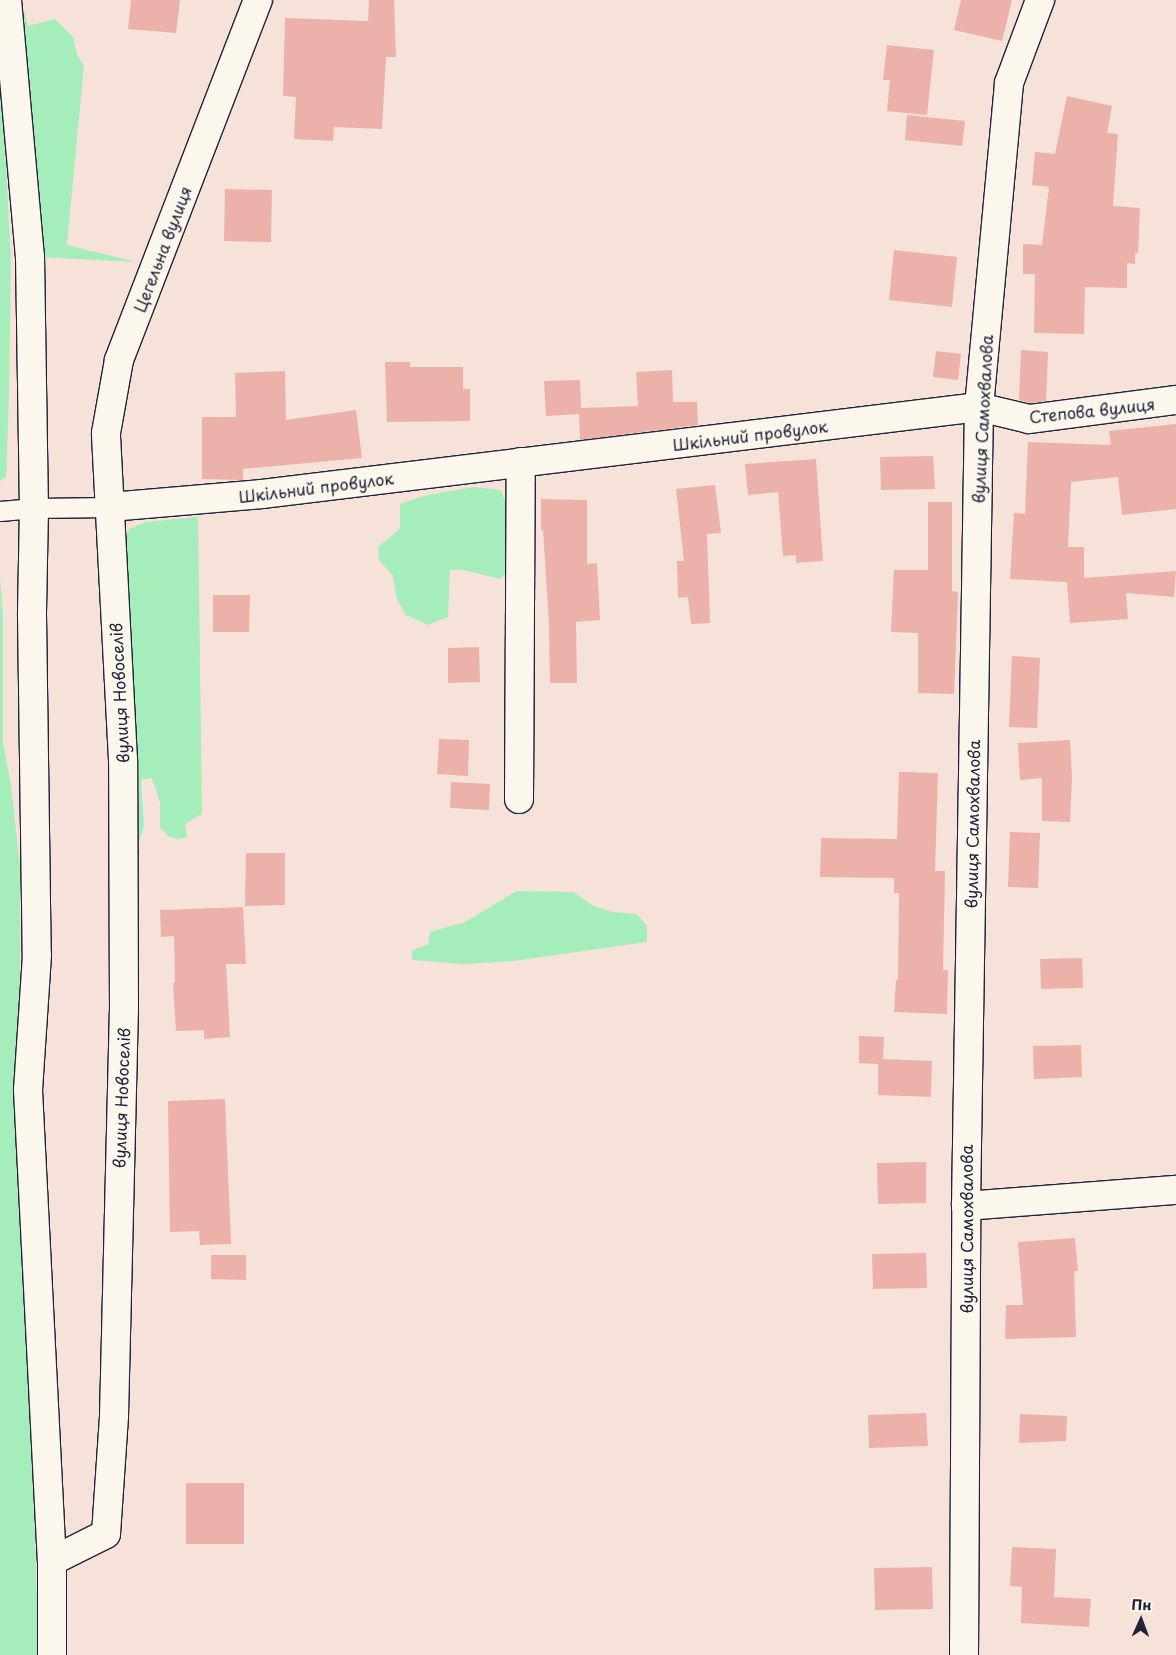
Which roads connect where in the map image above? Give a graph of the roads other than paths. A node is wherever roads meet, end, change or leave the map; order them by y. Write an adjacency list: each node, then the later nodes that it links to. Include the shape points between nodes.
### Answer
1 (7, 0): 8 (street, via 30,256)
2 (258, 0): 7 (street, Цегельна вулиця, via 118,360 106,432)
3 (1040, 0): 5 (street, вулиця Самохвалова, via 1009,83)
4 (1176, 400): 5 (street, Степова вулиця, via 1029,419)
5 (979, 407): 6 (street, Шкільний провулок); 12 (street, вулиця Самохвалова)
6 (521, 462): 7 (street, Шкільний провулок, via 262,494); 10 (street)
7 (110, 507): 8 (lane); 13 (street, вулиця Новоселів, via 123,760 124,1000 114,1416 106,1534)
8 (34, 508): 9 (lane); 13 (street, via 32,614 37,955 28,1090)
9 (0, 511)
10 (519, 799)
11 (1176, 1190): 12 (street)
12 (966, 1206): 15 (street, вулиця Самохвалова)
13 (52, 1561): 14 (street)
14 (52, 1655)
15 (964, 1655)

